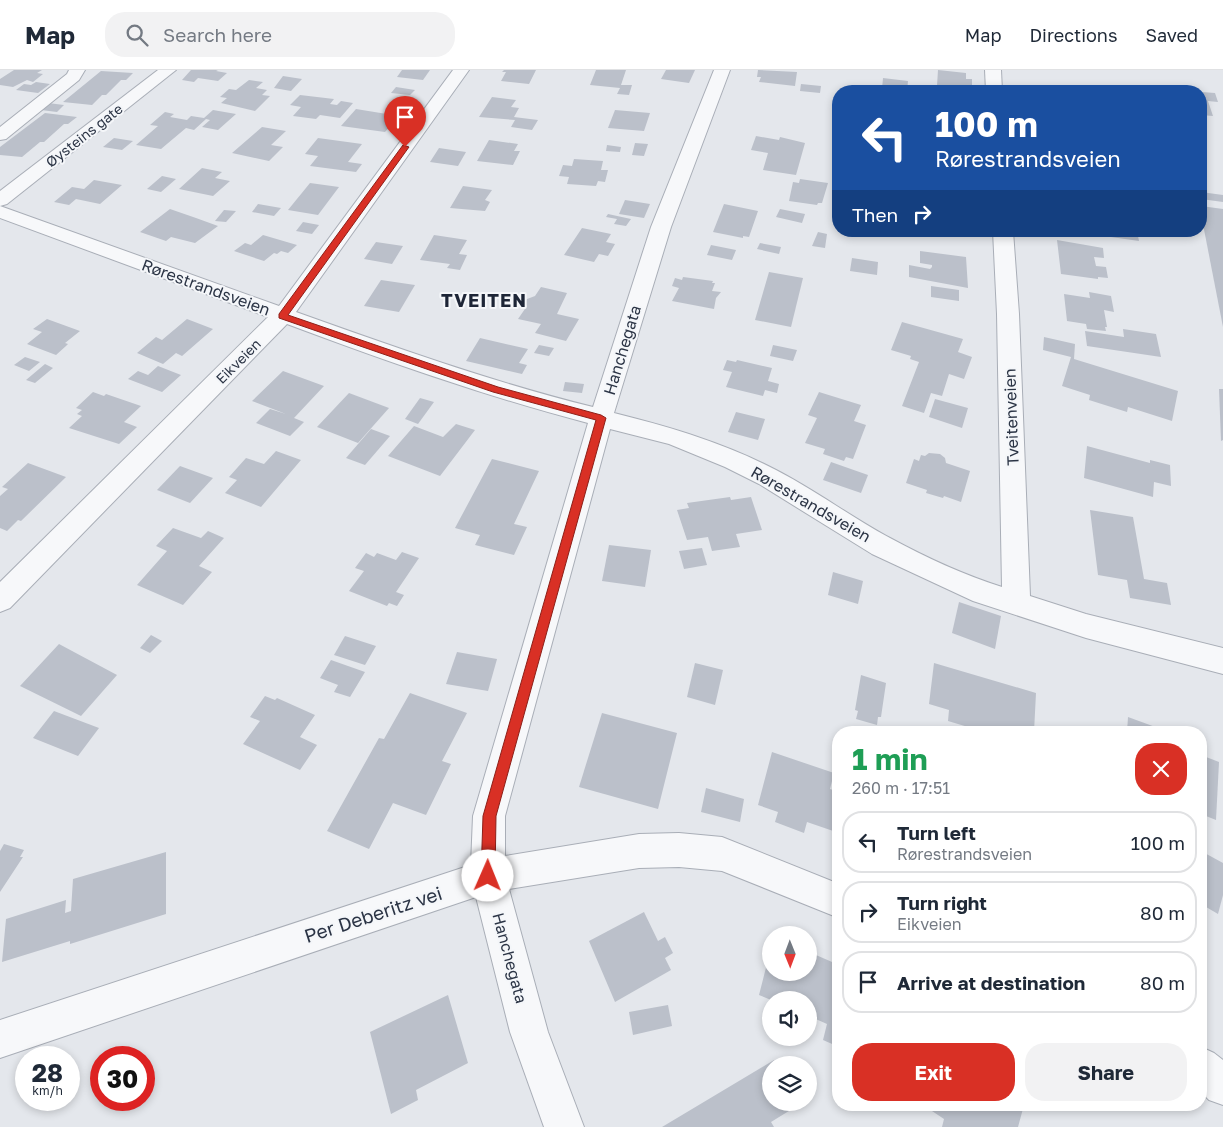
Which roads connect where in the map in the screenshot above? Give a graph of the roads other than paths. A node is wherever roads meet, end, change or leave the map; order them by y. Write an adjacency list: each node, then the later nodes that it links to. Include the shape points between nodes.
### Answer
1 (77, 70): 7 (street)
2 (168, 70): 8 (street, Øysteins gate)
3 (461, 70): 11 (street, Eikveien)
4 (722, 70): 12 (street, Hanchegata, via 661,227)
5 (993, 70): 6 (street)
6 (994, 85)
7 (0, 135)
8 (0, 200)
9 (0, 212): 11 (street, Rørestrandsveien)
10 (1003, 237): 14 (street, Tveitenveien)
11 (282, 316): 12 (street, Rørestrandsveien, via 496,390); 13 (street, Eikveien)
12 (601, 418): 14 (street, Rørestrandsveien, via 674,437 734,460 786,486 907,560 983,593); 16 (street, Hanchegata, via 489,816)
13 (0, 600)
14 (1016, 603): 15 (street, Rørestrandsveien, via 1120,636)
15 (1223, 661)
16 (488, 876): 17 (street, Per Deberitz vei, via 639,851 679,850 722,854); 18 (street, Per Deberitz vei); 21 (street, Hanchegata, via 529,1032)
17 (832, 899)
18 (0, 1039)
19 (1207, 1071): 20 (street)
20 (1223, 1086)
21 (564, 1127)

